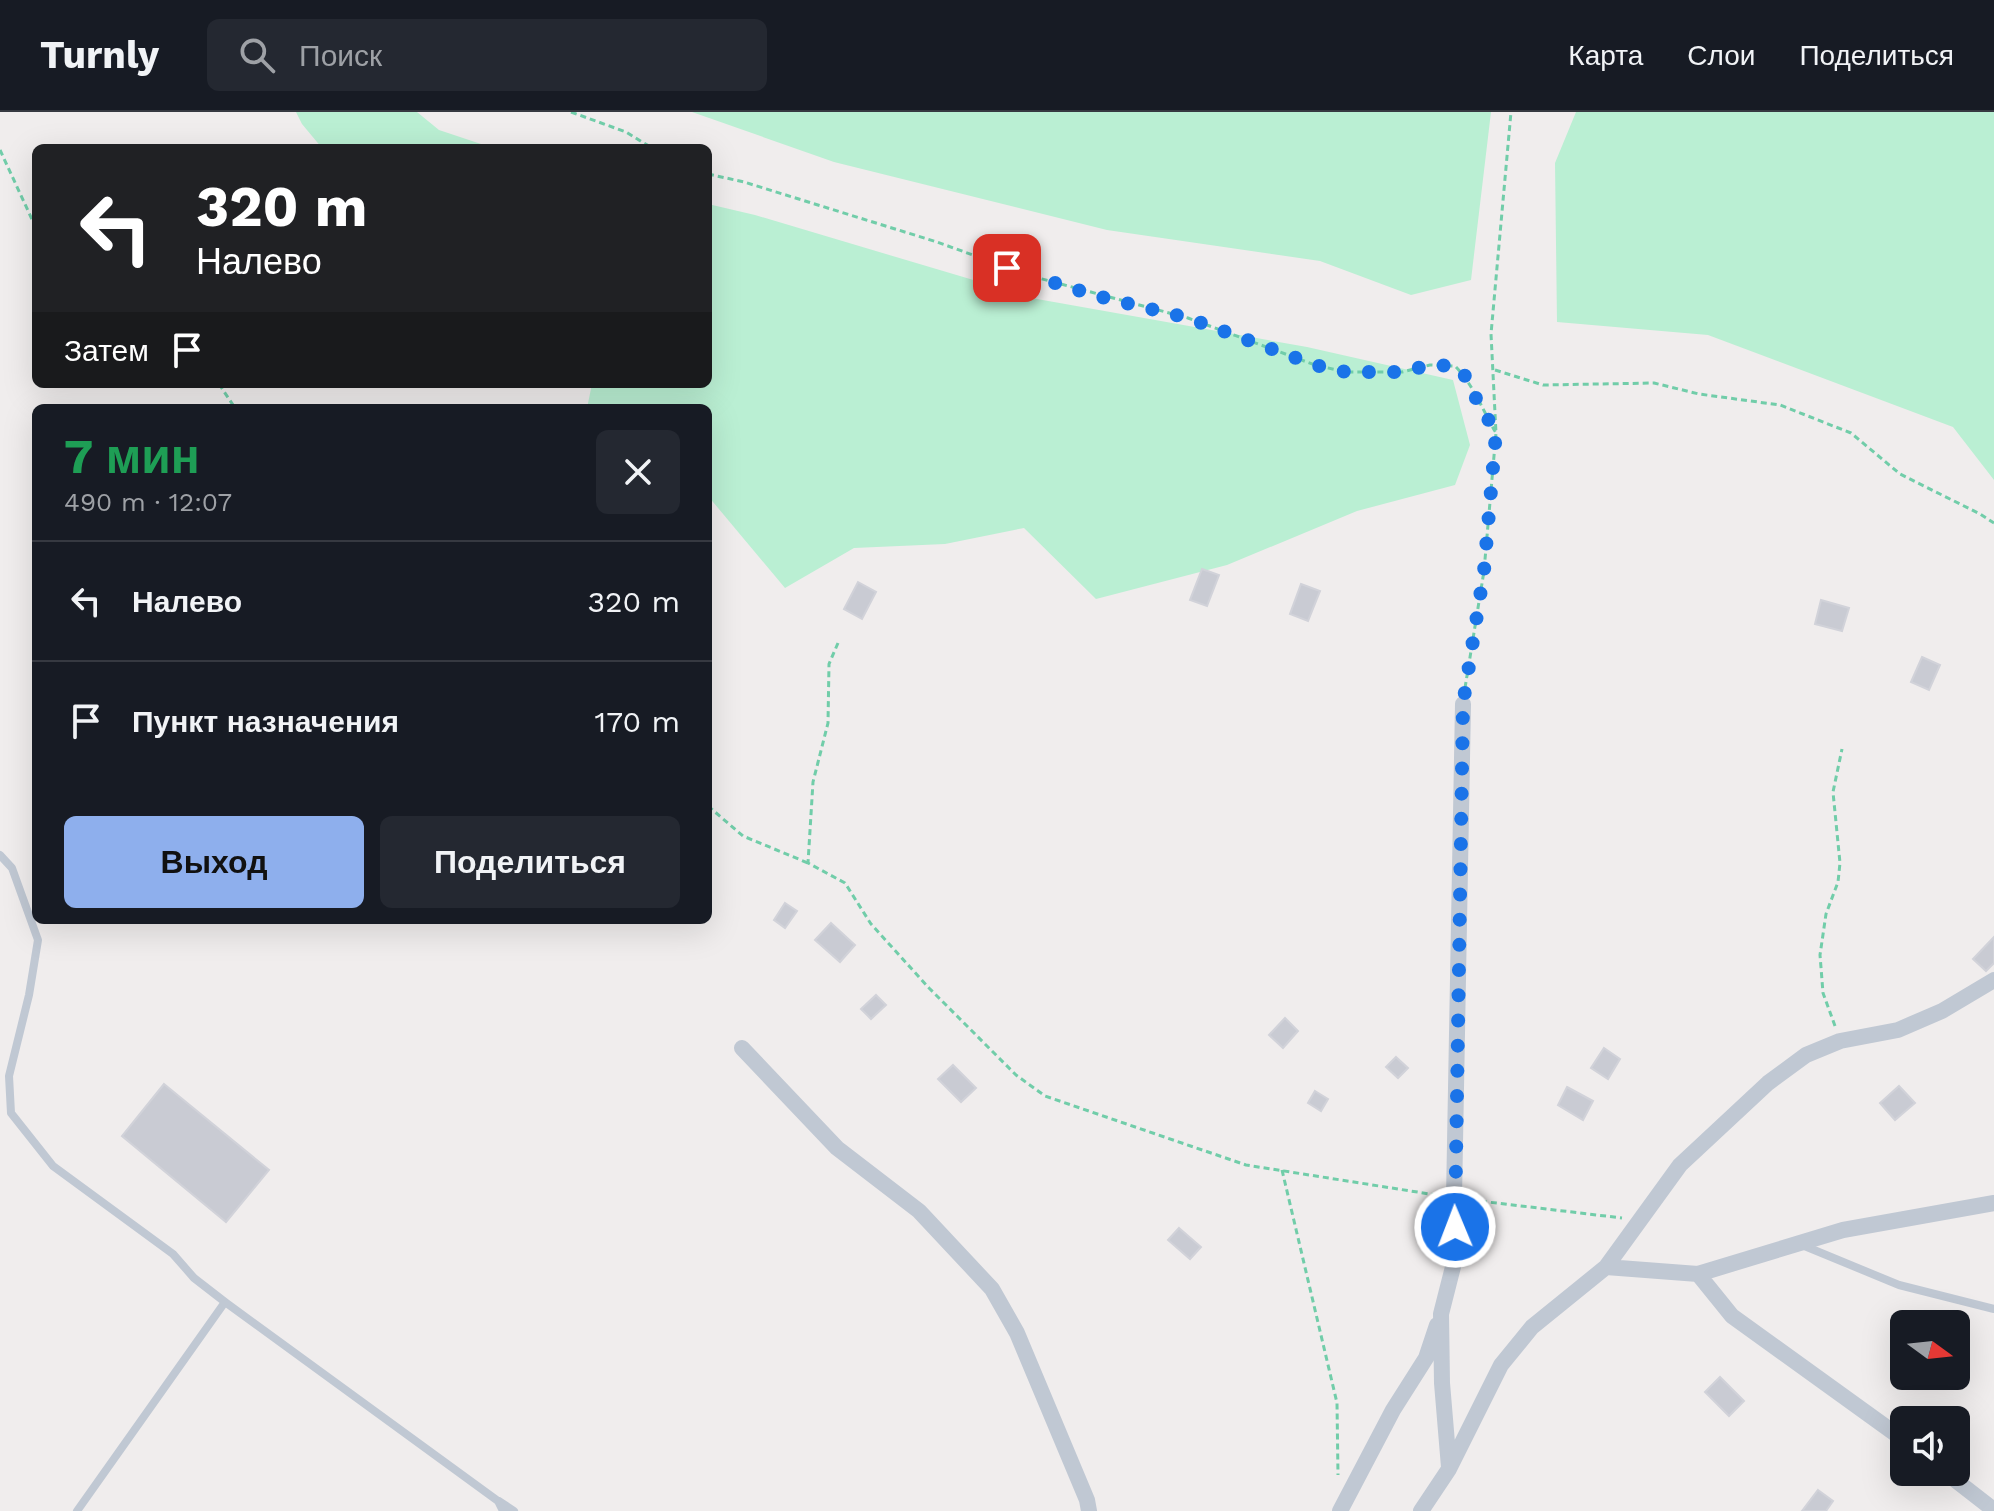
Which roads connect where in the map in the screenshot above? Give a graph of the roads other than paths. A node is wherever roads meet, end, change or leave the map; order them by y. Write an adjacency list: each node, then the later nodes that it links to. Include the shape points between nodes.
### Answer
1 (1463, 704): 13 (street, via 1456,1255)
2 (0, 855): 3 (lane, via 12,868)
3 (32, 923)
4 (32, 924): 11 (lane, via 38,940 9,1076 11,1113 53,1166 173,1254)
5 (1994, 980): 9 (street, via 1898,1030 1840,1041 1806,1055 1768,1083 1680,1165)
6 (742, 1048): 22 (street, via 837,1148 919,1211 992,1289 1017,1333)
7 (1994, 1203): 8 (street)
8 (1797, 1243): 10 (street); 12 (lane, via 1899,1285)
9 (1606, 1267): 10 (street); 15 (street, via 1532,1327 1501,1365)
10 (1698, 1274): 14 (street, via 1732,1316)
11 (225, 1302): 17 (lane); 19 (lane)
12 (1994, 1309)
13 (1441, 1314): 15 (street); 23 (street, via 1426,1358)
14 (1890, 1430)
15 (1449, 1469): 24 (street)
16 (1963, 1486): 18 (street)
17 (498, 1501): 20 (lane); 21 (lane)
18 (1994, 1510)
19 (77, 1511)
20 (503, 1511)
21 (514, 1511)
22 (1089, 1511)
23 (1340, 1511)
24 (1421, 1511)

